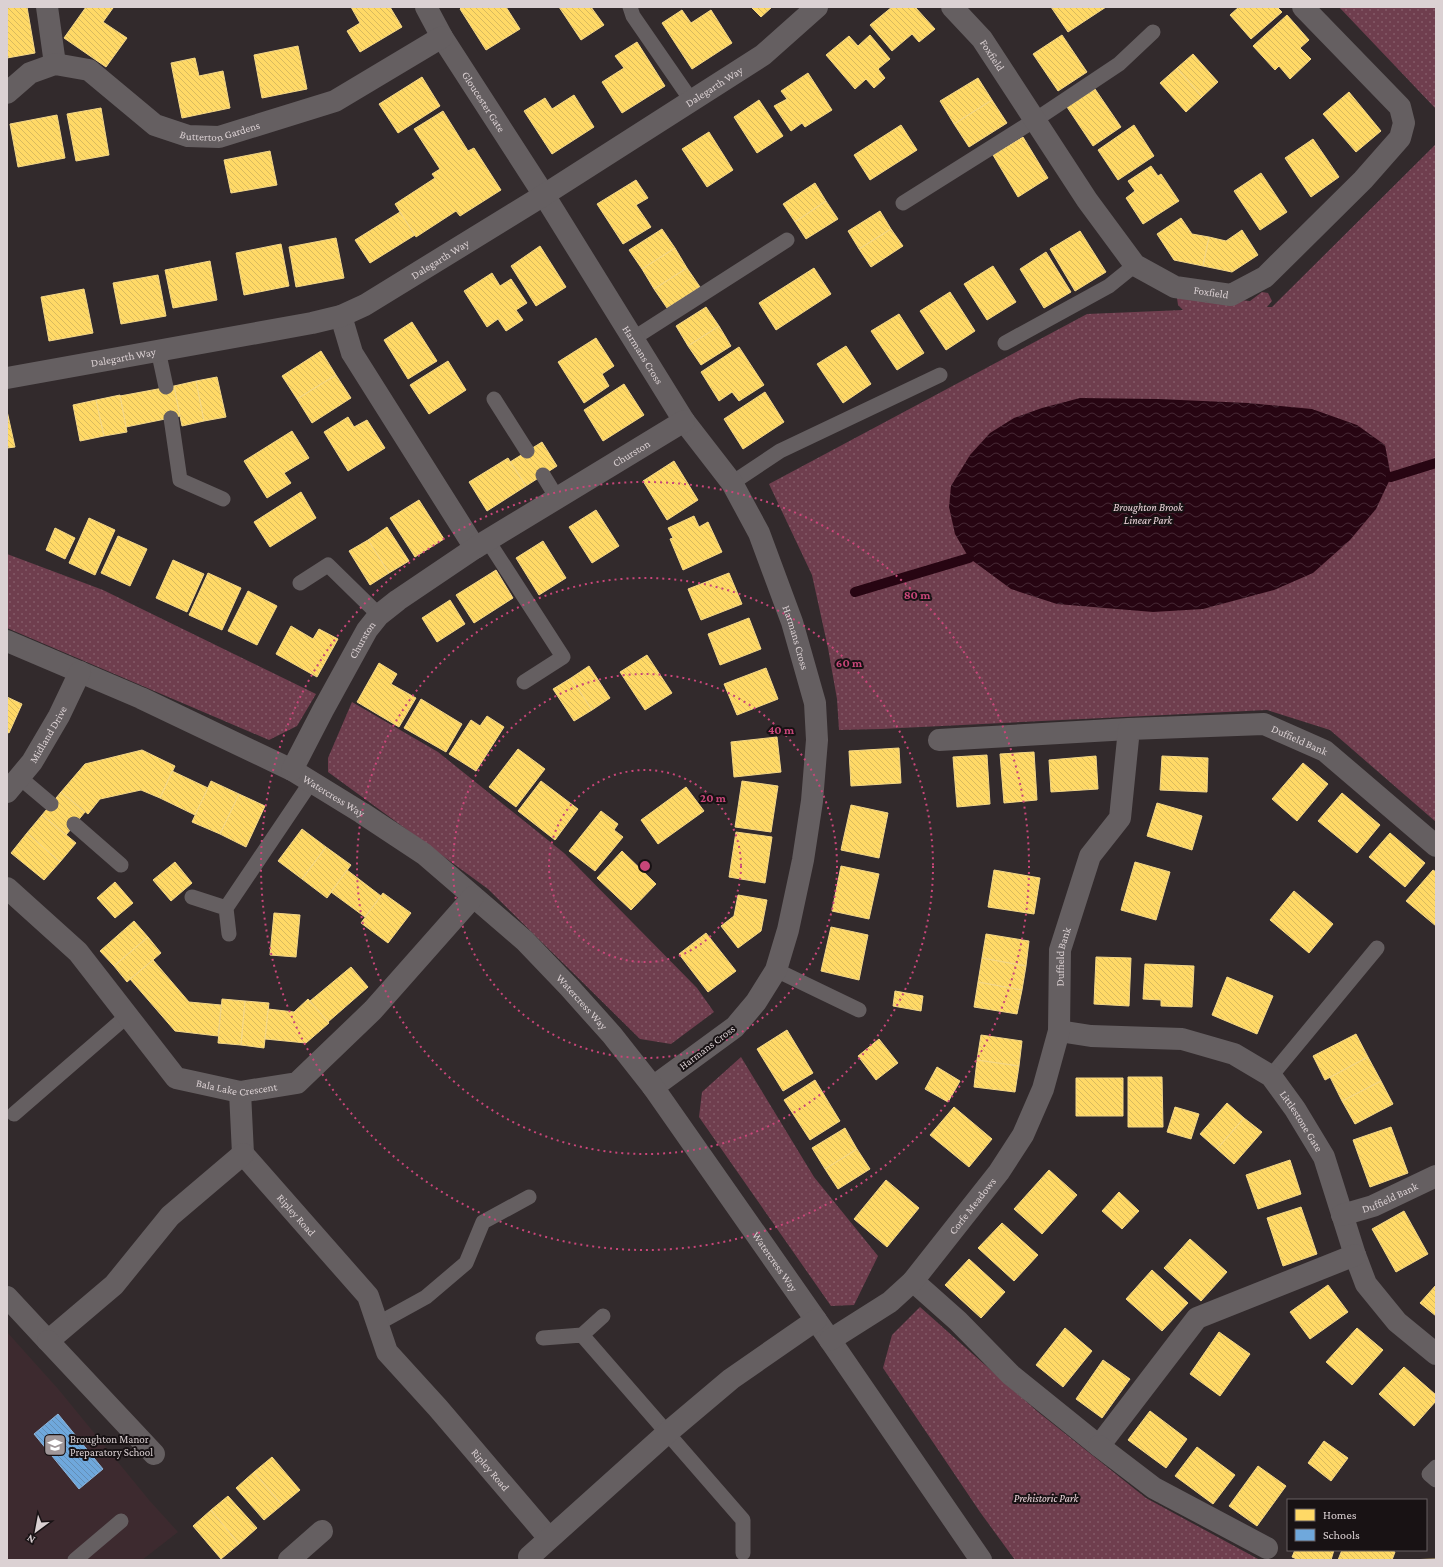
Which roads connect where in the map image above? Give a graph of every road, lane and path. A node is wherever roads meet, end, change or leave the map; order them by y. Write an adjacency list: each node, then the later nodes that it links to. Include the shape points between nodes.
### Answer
1 (47, 7): 9 (street)
2 (426, 7): 8 (street, Gloucester Gate)
3 (630, 7): 11 (lane, via 633,16)
4 (817, 7): 11 (street, Dalegarth Way, via 763,55)
5 (952, 7): 12 (street, Foxfield, via 982,39)
6 (1304, 7): 16 (street, Foxfield, via 1400,107 1404,123 1400,138 1363,180 1265,277 1231,295 1175,287)
7 (1153, 32): 12 (lane, via 1119,64)
8 (442, 37): 9 (street, Butterton Gardens, via 335,101 219,137 188,136 155,125 88,70); 13 (street, Gloucester Gate)
9 (55, 64): 10 (street, via 30,74)
10 (7, 93)
11 (691, 100): 13 (street, Dalegarth Way)
12 (1035, 120): 14 (lane); 16 (street, Foxfield, via 1087,200)
13 (544, 195): 17 (street, Dalegarth Way, via 365,305); 18 (street, Harmans Cross)
14 (903, 203)
15 (787, 240): 18 (lane)
16 (1135, 265): 19 (lane, via 1110,286)
17 (340, 316): 20 (street, Dalegarth Way); 32 (street, via 352,353)
18 (634, 338): 26 (street, Harmans Cross)
19 (1005, 343)
20 (158, 350): 22 (street, Dalegarth Way); 23 (lane)
21 (940, 375): 29 (lane, via 780,451)
22 (7, 378)
23 (166, 387)
24 (494, 399): 27 (lane)
25 (171, 418): 31 (lane, via 180,480)
26 (684, 421): 29 (street, Harmans Cross); 30 (street, Churston)
27 (527, 451)
28 (543, 475): 30 (lane)
29 (732, 482): 53 (street, Harmans Cross, via 759,533 792,622 815,702 818,740 812,801 790,922)
30 (557, 498): 32 (street, Churston)
31 (223, 499)
32 (481, 544): 34 (street, Churston); 37 (lane, via 563,657)
33 (300, 583): 34 (lane, via 328,565)
34 (379, 615): 40 (street, Churston, via 367,630)
35 (7, 641): 36 (street, Watercress Way)
36 (80, 672): 40 (street, Watercress Way); 42 (street, Midland Drive, via 59,716 32,762)
37 (524, 682)
38 (1129, 729): 39 (street, Duffield Bank); 45 (street, Duffield Bank, via 1264,724 1325,751); 56 (street, Duffield Bank, via 1120,818 1090,856 1060,950)
39 (939, 740)
40 (292, 770): 41 (street, Watercress Way)
41 (311, 782): 48 (street, Watercress Way, via 424,854); 50 (lane)
42 (13, 784): 43 (lane)
43 (51, 804)
44 (74, 824): 46 (lane)
45 (1436, 846)
46 (121, 865)
47 (7, 888): 55 (street, Bala Lake Crescent, via 78,952)
48 (473, 897): 58 (street, Watercress Way, via 525,941 569,987 612,1035); 59 (street, Bala Lake Crescent, via 372,1010 297,1084)
49 (192, 898): 50 (lane)
50 (226, 908): 51 (lane)
51 (229, 934)
52 (1377, 948): 57 (lane)
53 (776, 970): 54 (lane); 58 (street, Harmans Cross, via 756,1002 735,1028)
54 (859, 1010)
55 (127, 1016): 59 (street, Bala Lake Crescent, via 176,1078); 60 (lane)
56 (1059, 1030): 57 (street, Littlestone Gate, via 1091,1036 1182,1039 1234,1054); 66 (street, Corfe Meadows, via 1043,1089 1023,1135 999,1172)
57 (1271, 1076): 64 (street, Littlestone Gate, via 1295,1108 1324,1157)
58 (653, 1087): 69 (street, Watercress Way)
59 (240, 1092): 61 (street)
60 (14, 1114)
61 (243, 1154): 70 (street, Ripley Road, via 368,1296); 74 (street, via 170,1216 114,1285)
62 (1436, 1176): 64 (street, Duffield Bank, via 1373,1206)
63 (529, 1197): 70 (lane, via 483,1222 466,1263 426,1297)
64 (1342, 1215): 65 (street, Littlestone Gate)
65 (1355, 1255): 75 (street, Littlestone Gate, via 1366,1284 1397,1322); 77 (street, via 1197,1318)
66 (913, 1281): 73 (street, Corfe Meadows, via 890,1302); 77 (street, via 958,1321 1011,1375)
67 (7, 1297): 74 (street)
68 (603, 1316): 71 (lane)
69 (816, 1320): 73 (street, Watercress Way); 76 (street, via 731,1379)
70 (377, 1324): 83 (street, Ripley Road, via 387,1352)
71 (582, 1335): 72 (lane); 76 (lane)
72 (543, 1338)
73 (830, 1340): 89 (street, Watercress Way)
74 (48, 1341): 78 (street)
75 (1436, 1354)
76 (667, 1434): 83 (street); 85 (lane, via 743,1520)
77 (1100, 1446): 84 (street, via 1154,1488)
78 (154, 1454)
79 (1436, 1467): 80 (lane, via 1430,1474)
80 (1436, 1480)
81 (121, 1521): 86 (lane)
82 (322, 1531): 87 (street)
83 (549, 1538): 88 (street, via 529,1556)
84 (1267, 1548)
85 (743, 1553)
86 (75, 1560)
87 (289, 1560)
88 (532, 1560)
89 (981, 1560)

